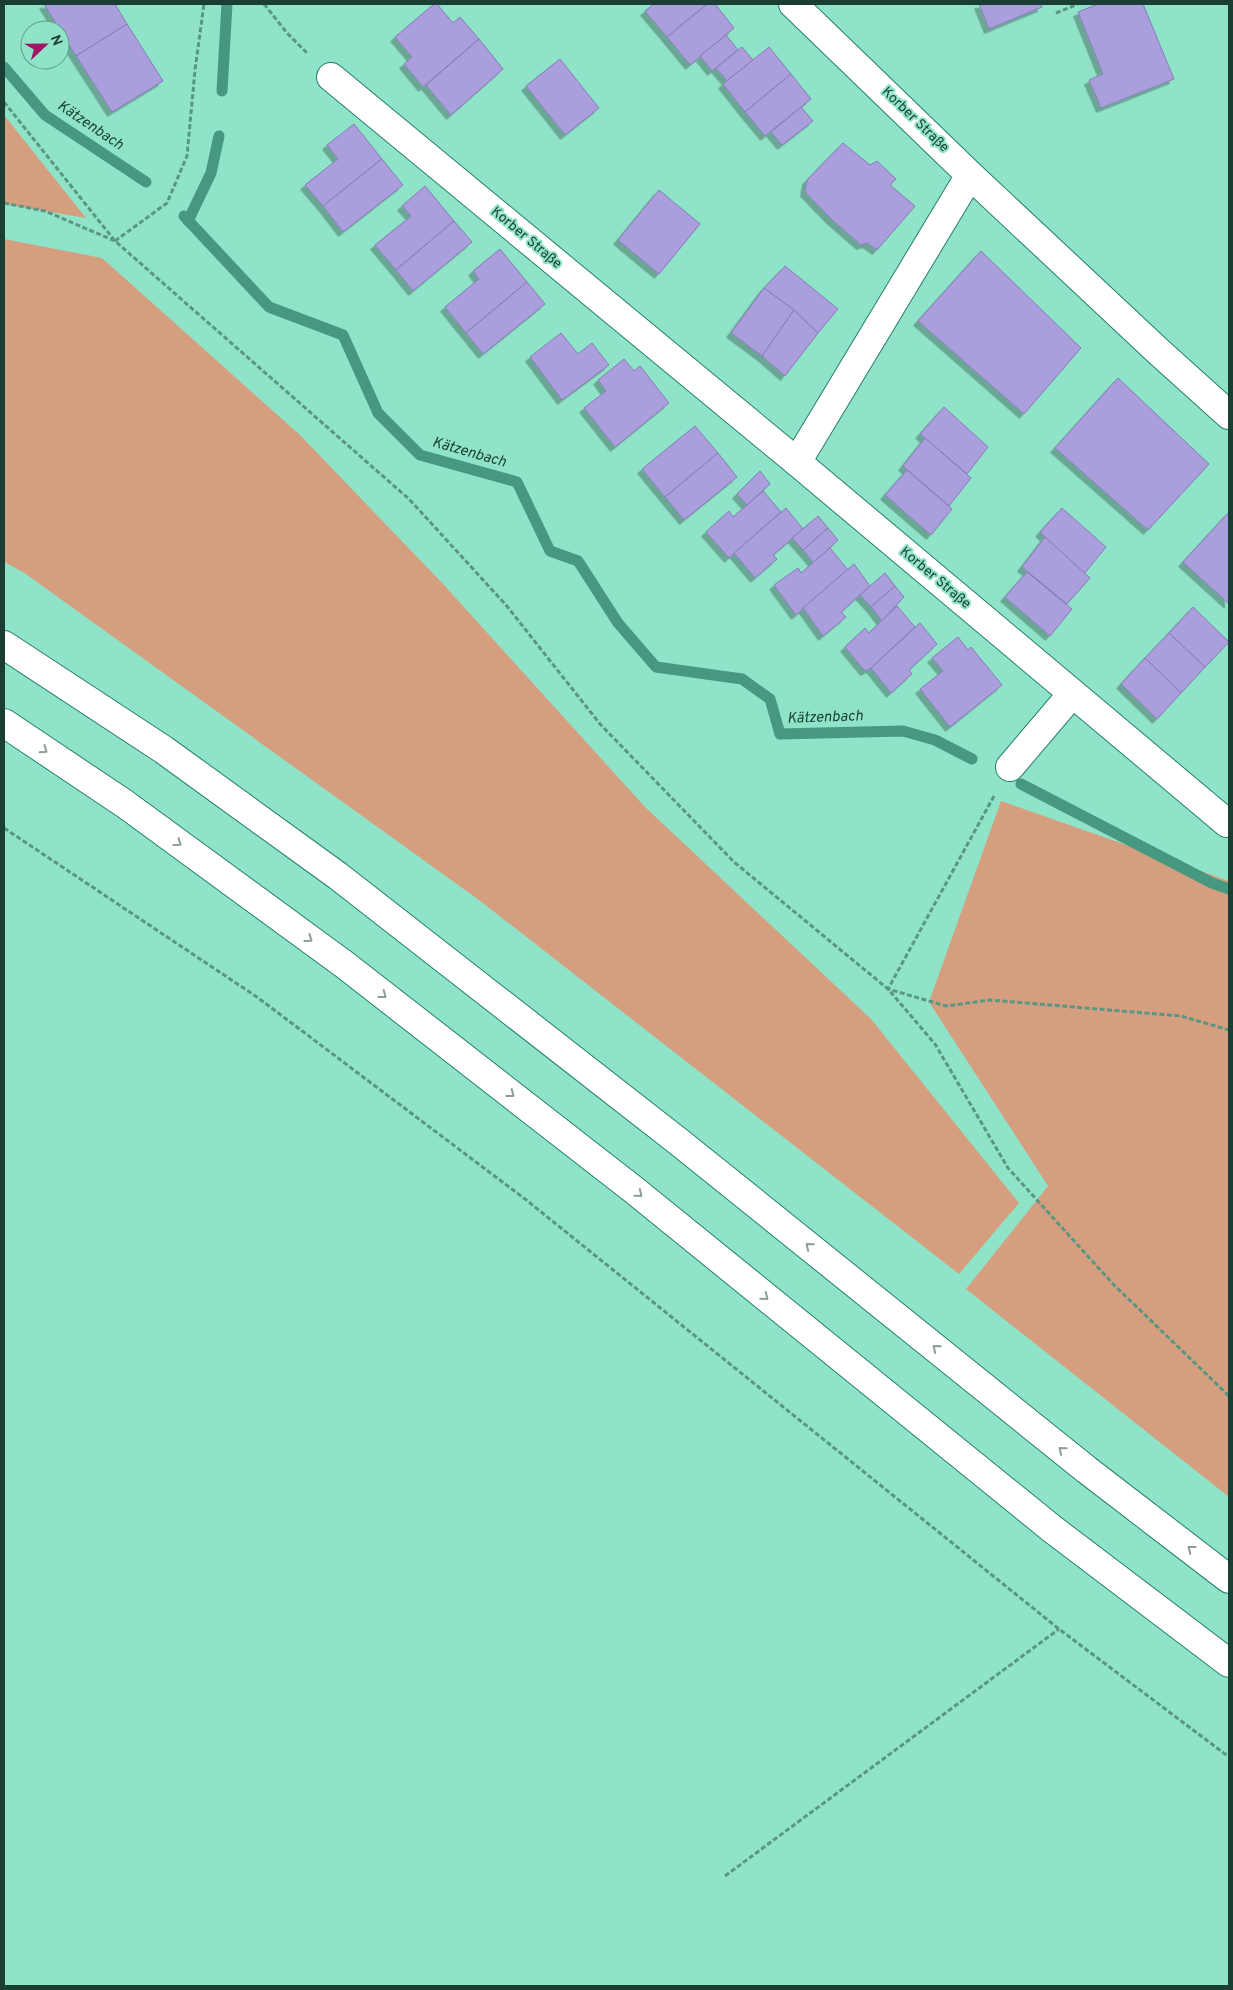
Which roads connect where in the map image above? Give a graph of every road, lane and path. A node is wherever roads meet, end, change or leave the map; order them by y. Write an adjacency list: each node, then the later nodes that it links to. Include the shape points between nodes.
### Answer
1 (204, 4): 10 (path, via 187,156 167,203)
2 (264, 4): 6 (path)
3 (793, 4): 8 (main road, Korber Straße)
4 (1078, 4): 5 (path)
5 (1056, 13)
6 (331, 77): 12 (main road, Korber Straße)
7 (4, 102): 10 (path)
8 (970, 175): 11 (main road, Korber Straße); 12 (main road)
9 (4, 203): 10 (path, via 45,211)
10 (115, 241): 19 (path, via 410,499 506,605 600,724 734,862)
11 (1229, 415)
12 (797, 462): 14 (main road, Korber Straße)
13 (4, 645): 22 (main road, one-way to 13, via 338,876 164,750)
14 (1072, 694): 16 (main road); 17 (main road, Korber Straße)
15 (4, 723): 24 (main road, one-way to 24, via 125,804 352,971 634,1190 1052,1528)
16 (1010, 767): 19 (path)
17 (1227, 823)
18 (4, 828): 23 (path, via 257,997 525,1199)
19 (888, 989): 20 (path, via 946,1006 990,1000 1181,1016); 21 (path, via 935,1044 1008,1168 1113,1284)
20 (1229, 1030)
21 (1229, 1396)
22 (1229, 1579)
23 (1059, 1629): 25 (path); 26 (path)
24 (1229, 1664)
25 (1229, 1757)
26 (725, 1876)

